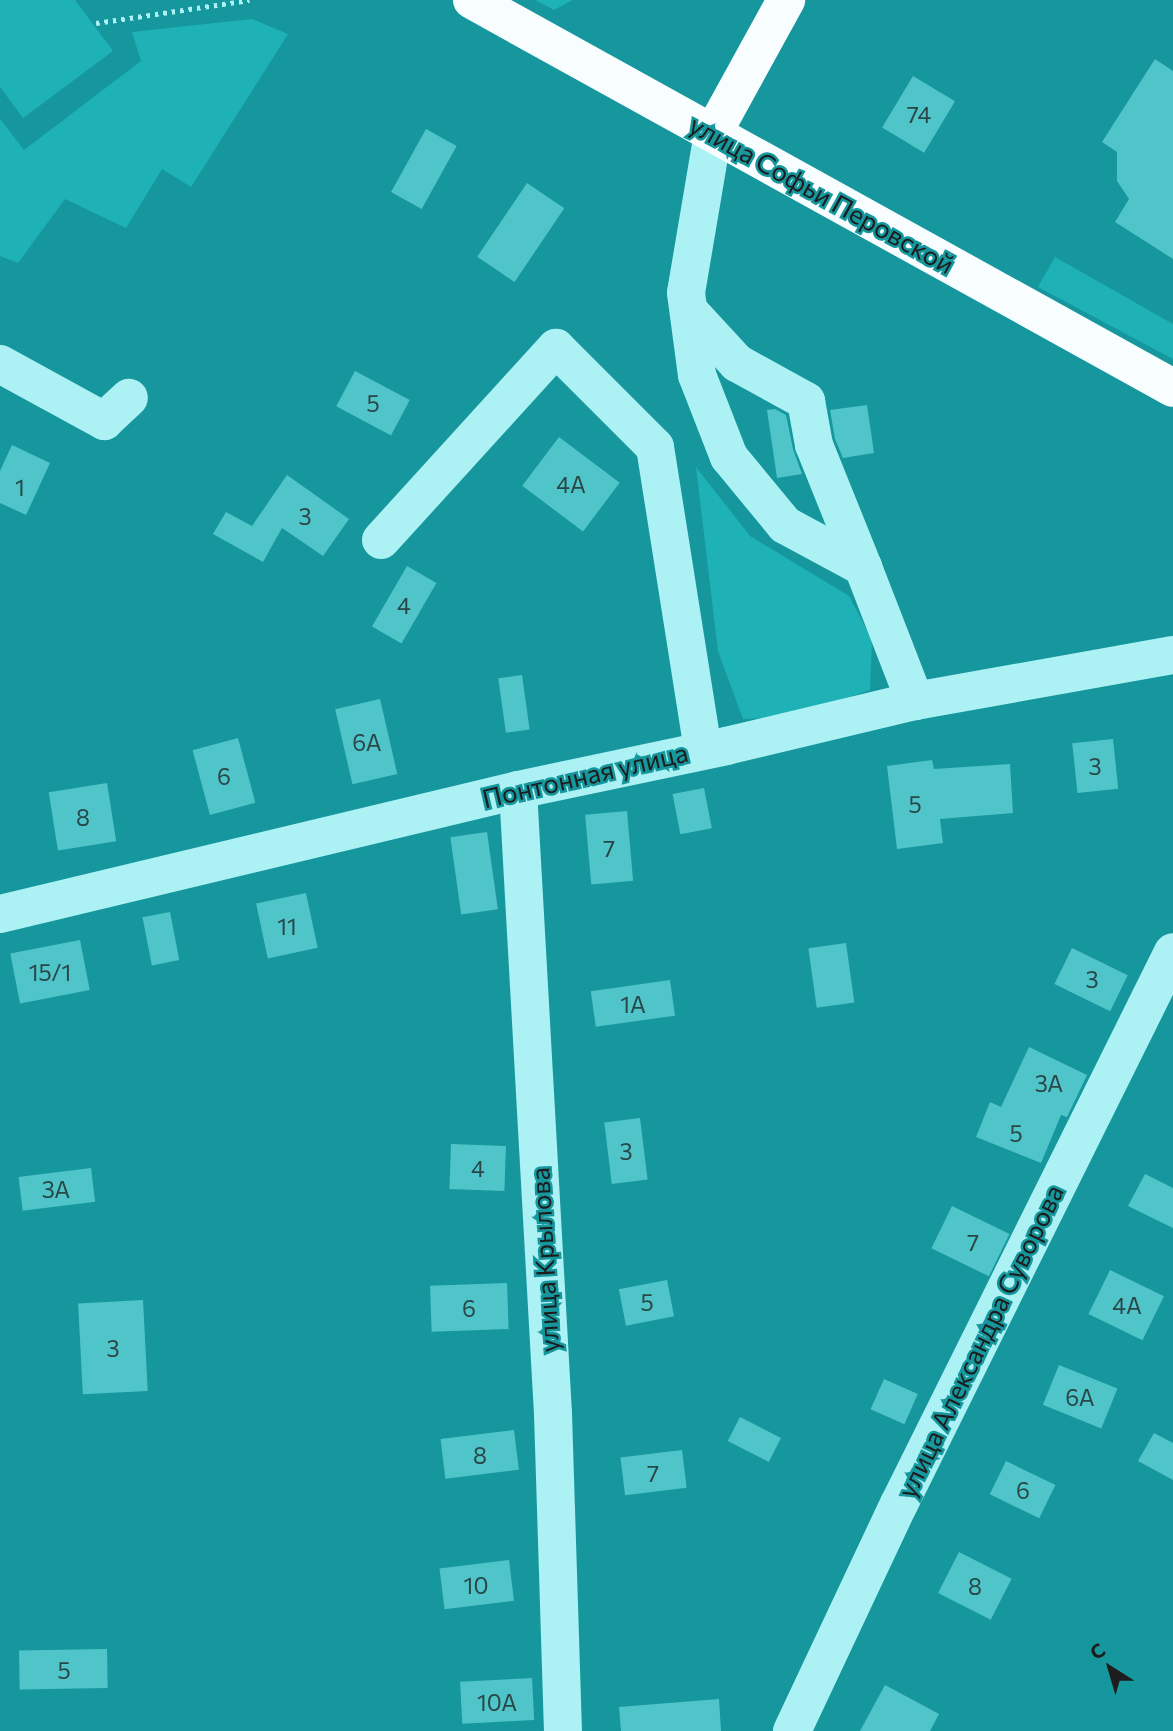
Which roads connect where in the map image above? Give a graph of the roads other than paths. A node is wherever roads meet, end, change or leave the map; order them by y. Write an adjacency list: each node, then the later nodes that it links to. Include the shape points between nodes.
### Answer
1 (472, 0): 3 (main road, улица Софьи Перовской)
2 (786, 0): 3 (main road)
3 (713, 133): 4 (street, via 686,293); 6 (main road, улица Софьи Перовской)
4 (689, 312): 9 (street, via 737,363 806,401 814,444); 9 (street, via 697,375 729,457 785,525)
5 (0, 364): 7 (street, via 104,421)
6 (1173, 388)
7 (128, 398)
8 (381, 540): 12 (street, via 556,348 655,447)
9 (863, 567): 11 (street)
10 (1173, 655): 11 (street, Понтонная улица)
11 (915, 701): 12 (street, Понтонная улица)
12 (704, 749): 13 (street, Понтонная улица)
13 (518, 790): 14 (street, Понтонная улица); 16 (street, улица Крылова, via 553,1414)
14 (0, 914)
15 (1173, 952): 17 (street, улица Александра Суворова, via 899,1504)
16 (563, 1731)
17 (792, 1731)

